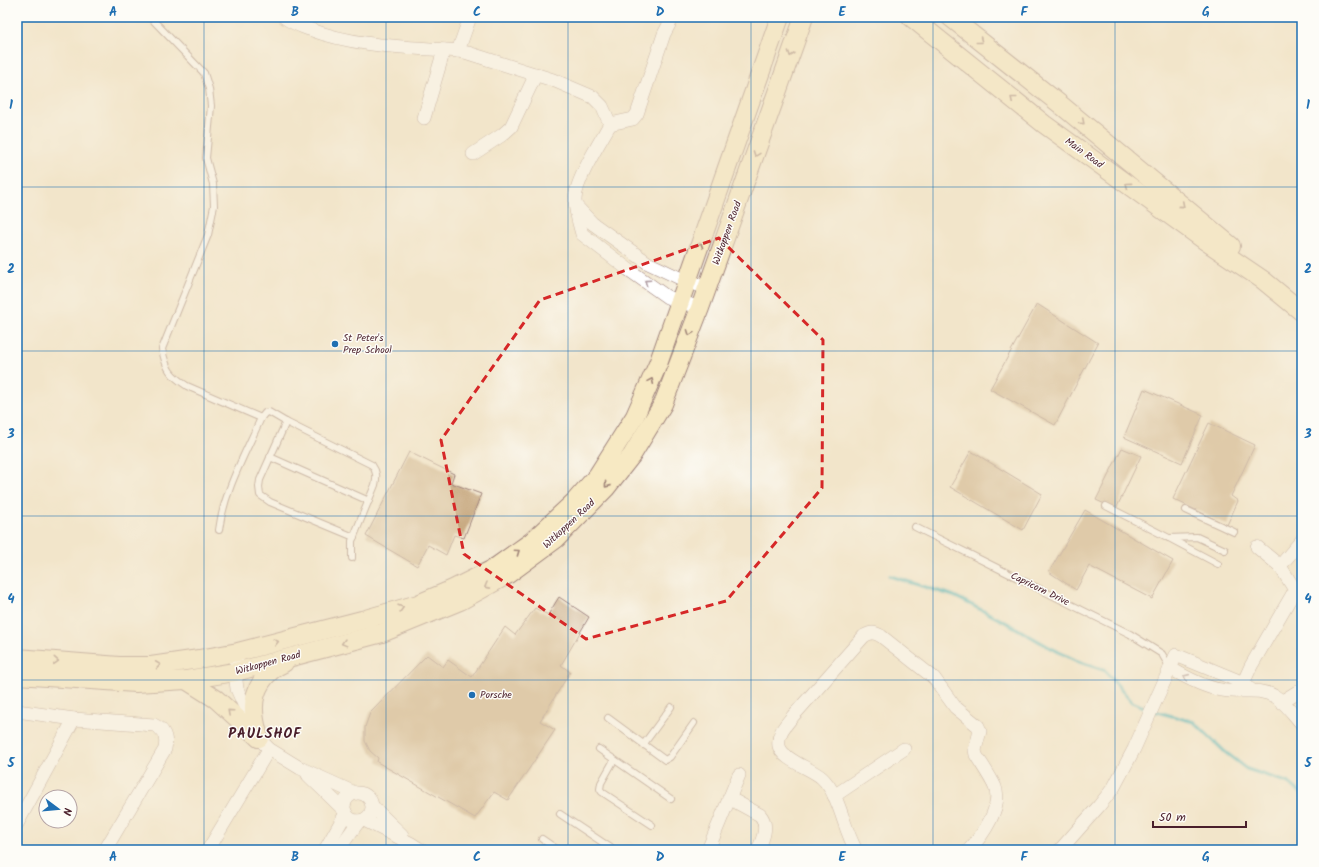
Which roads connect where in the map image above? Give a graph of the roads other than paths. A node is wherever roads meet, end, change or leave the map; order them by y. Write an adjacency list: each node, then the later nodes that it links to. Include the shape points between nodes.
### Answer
1 (150, 17): 24 (lane, via 204,73 211,106 206,158 213,184 214,206 208,235 162,349 166,365 176,379 187,386)
2 (284, 17): 9 (street, via 290,22 319,33 348,41)
3 (470, 17): 10 (street)
4 (673, 17): 13 (street, via 664,34 637,114 633,119)
5 (780, 17): 19 (main road, Witkoppen Road, one-way to 5)
6 (804, 17): 20 (main road, Witkoppen Road, one-way to 20)
7 (911, 17): 18 (main road, Main Road, one-way to 7, via 1044,124)
8 (950, 17): 18 (main road, Main Road, one-way to 18, via 1061,105 1236,251)
9 (444, 50): 10 (street); 12 (street)
10 (458, 51): 11 (street)
11 (536, 74): 13 (street, via 593,97 602,106); 14 (street, via 511,127)
12 (424, 118)
13 (610, 124): 15 (street, via 586,165 576,190)
14 (473, 154)
15 (576, 206): 16 (street, via 592,223); 17 (street, via 582,234)
16 (617, 241): 17 (street); 19 (street, via 648,263)
17 (606, 253): 21 (street, one-way to 17, via 668,297)
18 (1262, 280): 23 (main road, Main Road)
19 (688, 282): 20 (street); 21 (main road, Witkoppen Road)
20 (707, 288): 22 (main road, Witkoppen Road)
21 (681, 301): 22 (street); 26 (main road, Witkoppen Road, one-way to 21)
22 (700, 308): 26 (main road, Witkoppen Road, one-way to 26, via 666,397 649,428)
23 (1302, 312)
24 (262, 418): 25 (lane, via 269,412); 32 (lane, via 228,493 220,517)
25 (286, 422): 27 (lane); 28 (lane, via 372,465 377,478)
26 (624, 450): 43 (main road, Witkoppen Road, one-way to 26, via 418,604 493,569 531,542); 44 (main road, Witkoppen Road, one-way to 44, via 606,488 589,507 556,539 506,575 460,601 382,633)
27 (270, 457): 28 (lane); 34 (lane, via 259,487 260,495)
28 (369, 501): 34 (lane)
29 (1106, 506): 35 (lane)
30 (1186, 510): 33 (lane)
31 (915, 527): 45 (lane, Capricorn Drive, via 1130,634)
32 (219, 530)
33 (1234, 532)
34 (354, 537): 39 (lane)
35 (1169, 538): 38 (lane, via 1197,537); 40 (lane)
36 (1302, 540): 41 (street)
37 (1257, 548): 41 (street)
38 (1225, 550)
39 (352, 558)
40 (1218, 564)
41 (1280, 566): 42 (street)
42 (1298, 593): 52 (street, via 1265,639)
43 (238, 652): 47 (main road, Witkoppen Road, one-way to 43, via 152,666); 49 (street)
44 (305, 654): 49 (main road, Witkoppen Road); 61 (main road, via 274,667 259,686 254,711)
45 (1162, 654): 46 (lane, Capricorn Drive); 48 (lane, Capricorn Drive)
46 (1176, 655): 48 (street); 52 (street)
47 (17, 658)
48 (1170, 668): 52 (street, one-way to 48, via 1229,691 1212,688); 90 (street, via 1114,787)
49 (235, 672): 51 (main road, Witkoppen Road); 61 (street, via 237,689)
50 (17, 675): 51 (main road, Witkoppen Road, via 136,682)
51 (186, 680): 61 (main road, one-way to 51, via 216,699)
52 (1245, 688): 54 (street, via 1271,695)
53 (1302, 689): 54 (street)
54 (1281, 702): 60 (street)
55 (670, 707): 62 (lane)
56 (17, 711): 58 (street)
57 (608, 718): 62 (lane)
58 (74, 719): 76 (street); 82 (street, via 154,725 163,731 166,738 165,749)
59 (694, 723): 62 (lane, via 667,760)
60 (1302, 724)
61 (264, 744): 66 (street); 83 (street)
62 (644, 745)
63 (599, 749): 65 (lane)
64 (904, 749): 69 (street)
65 (614, 760): 71 (lane); 77 (lane, via 600,789)
66 (300, 768): 68 (street); 73 (street)
67 (739, 775): 70 (street)
68 (355, 793): 72 (street, via 368,796); 73 (street, via 346,799)
69 (834, 796): 88 (street); 89 (street, via 826,781 783,754 779,747 780,734 782,728 864,636 875,632 934,678 955,707 978,726 980,731 976,755 995,788 997,800 986,829)
70 (729, 798): 79 (street); 81 (street, via 763,819 765,827)
71 (671, 799)
72 (373, 807): 75 (street, via 370,815); 80 (street)
73 (345, 812): 75 (street, via 351,819); 84 (street)
74 (560, 814): 87 (lane)
75 (362, 821): 80 (street); 85 (street)
76 (17, 824)
77 (652, 825)
78 (542, 839): 86 (lane)
79 (710, 845)
80 (415, 847)
81 (761, 849)
82 (105, 850)
83 (208, 850)
84 (325, 850)
85 (338, 850)
86 (558, 850)
87 (614, 850)
88 (856, 850)
89 (969, 850)
90 (1060, 850)

